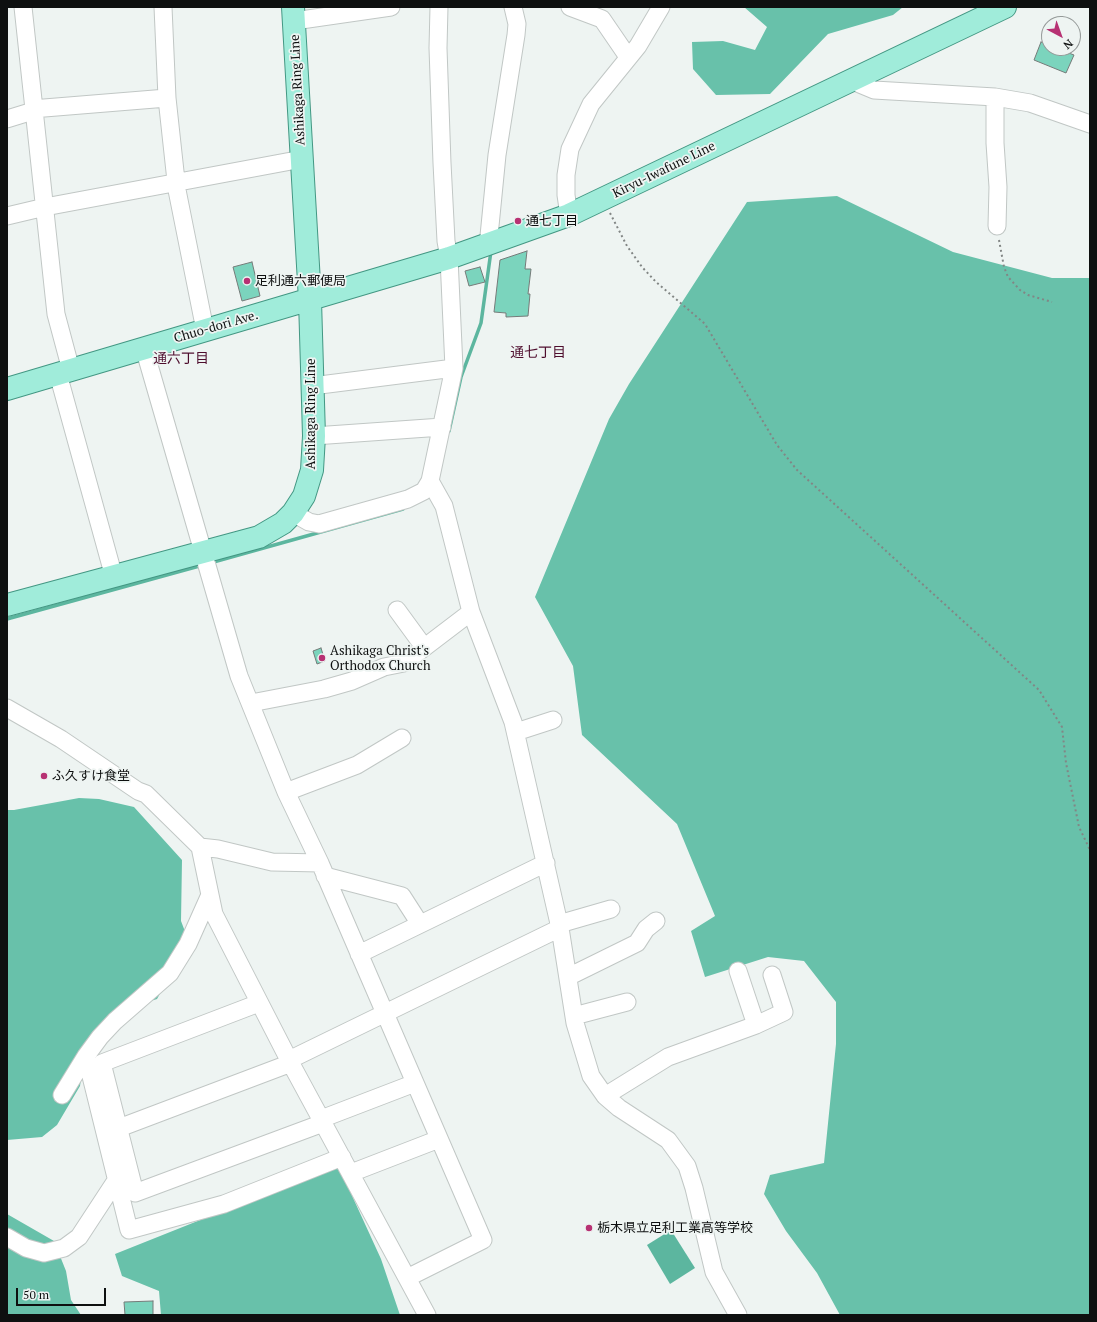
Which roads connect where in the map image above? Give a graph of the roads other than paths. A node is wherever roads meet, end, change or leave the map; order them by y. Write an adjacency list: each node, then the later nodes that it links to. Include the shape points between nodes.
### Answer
1 (23, 7): 16 (street)
2 (163, 7): 15 (street)
3 (391, 7): 11 (street)
4 (439, 7): 26 (street, via 442,163)
5 (513, 7): 25 (street, via 517,24 516,35 497,155)
6 (570, 7): 10 (street)
7 (661, 7): 12 (street, via 638,46)
8 (1005, 7): 9 (main road, Kiryu-Iwafune Line)
9 (986, 12): 13 (main road, Kiryu-Iwafune Line)
10 (604, 13): 12 (street)
11 (294, 14): 19 (main road, Ashikaga Ring Line)
12 (628, 57): 22 (street, via 591,104 570,149 566,175)
13 (850, 80): 14 (street, via 874,90); 22 (main road, Kiryu-Iwafune Line)
14 (995, 97): 18 (street, via 1030,103); 24 (street)
15 (166, 98): 16 (street); 20 (street)
16 (33, 110): 17 (street); 21 (street)
17 (7, 119)
18 (1090, 124)
19 (302, 159): 20 (street); 27 (main road, Ashikaga Ring Line)
20 (176, 182): 21 (street); 28 (street)
21 (45, 207): 23 (street); 31 (street)
22 (569, 215): 25 (main road, Kiryu-Iwafune Line)
23 (7, 216)
24 (997, 226)
25 (488, 246): 26 (main road, Kiryu-Iwafune Line)
26 (449, 258): 27 (main road, Kiryu-Iwafune Line); 30 (street)
27 (310, 300): 28 (main road, Chuo-dori Ave.); 32 (main road, Ashikaga Ring Line)
28 (205, 330): 29 (main road, Chuo-dori Ave.)
29 (144, 348): 31 (main road, Chuo-dori Ave.); 38 (street)
30 (454, 368): 32 (street); 34 (street)
31 (64, 372): 33 (main road, Chuo-dori Ave.); 39 (street)
32 (312, 386): 35 (main road, Ashikaga Ring Line)
33 (7, 389)
34 (442, 427): 35 (street); 36 (street)
35 (314, 436): 37 (main road, Ashikaga Ring Line, via 309,484)
36 (430, 481): 37 (street, via 424,491 408,499 319,524 302,519); 42 (street, via 446,511)
37 (293, 512): 38 (main road, Ashikaga Ring Line, via 276,528 259,537)
38 (205, 553): 39 (main road, Ashikaga Ring Line); 44 (street, via 239,676)
39 (114, 577): 40 (main road, Ashikaga Ring Line)
40 (7, 606)
41 (397, 610): 43 (street)
42 (471, 612): 43 (street); 47 (street)
43 (424, 647): 44 (street, via 404,662 384,667 352,681)
44 (251, 703): 49 (street)
45 (7, 708): 50 (street, via 61,739 146,794)
46 (553, 720): 47 (street)
47 (516, 732): 51 (street)
48 (402, 738): 49 (street, via 357,765)
49 (286, 792): 52 (street)
50 (200, 847): 52 (street, via 272,862); 53 (street)
51 (546, 862): 56 (street); 57 (street)
52 (323, 869): 56 (street, via 402,896); 58 (street)
53 (209, 898): 63 (street, via 214,914); 67 (street, via 188,944 170,973 115,1021)
54 (611, 909): 57 (street)
55 (656, 921): 61 (street, via 646,929 637,943)
56 (420, 924): 58 (street)
57 (560, 926): 61 (street); 64 (street)
58 (359, 954): 64 (street)
59 (738, 971): 66 (street)
60 (772, 974): 66 (street, via 784,1012)
61 (568, 977): 65 (street)
62 (627, 1002): 65 (street)
63 (259, 1004): 68 (street); 73 (street, via 102,1063)
64 (384, 1013): 68 (street); 69 (street)
65 (574, 1016): 71 (street, via 591,1076)
66 (756, 1025): 71 (street, via 668,1057)
67 (86, 1056): 70 (street); 77 (street)
68 (290, 1061): 72 (street); 73 (street)
69 (415, 1083): 72 (street); 74 (street)
70 (62, 1095)
71 (605, 1096): 81 (street, via 668,1140 687,1166 714,1272)
72 (322, 1121): 73 (street, via 135,1193); 75 (street)
73 (120, 1128)
74 (440, 1139): 76 (street); 79 (street, via 483,1240)
75 (342, 1157): 76 (street); 77 (street, via 224,1204 129,1230)
76 (351, 1174): 79 (street)
77 (117, 1179): 78 (street, via 79,1237 64,1248 44,1253 26,1248)
78 (7, 1237)
79 (407, 1278): 80 (street)
80 (427, 1315)
81 (738, 1315)

